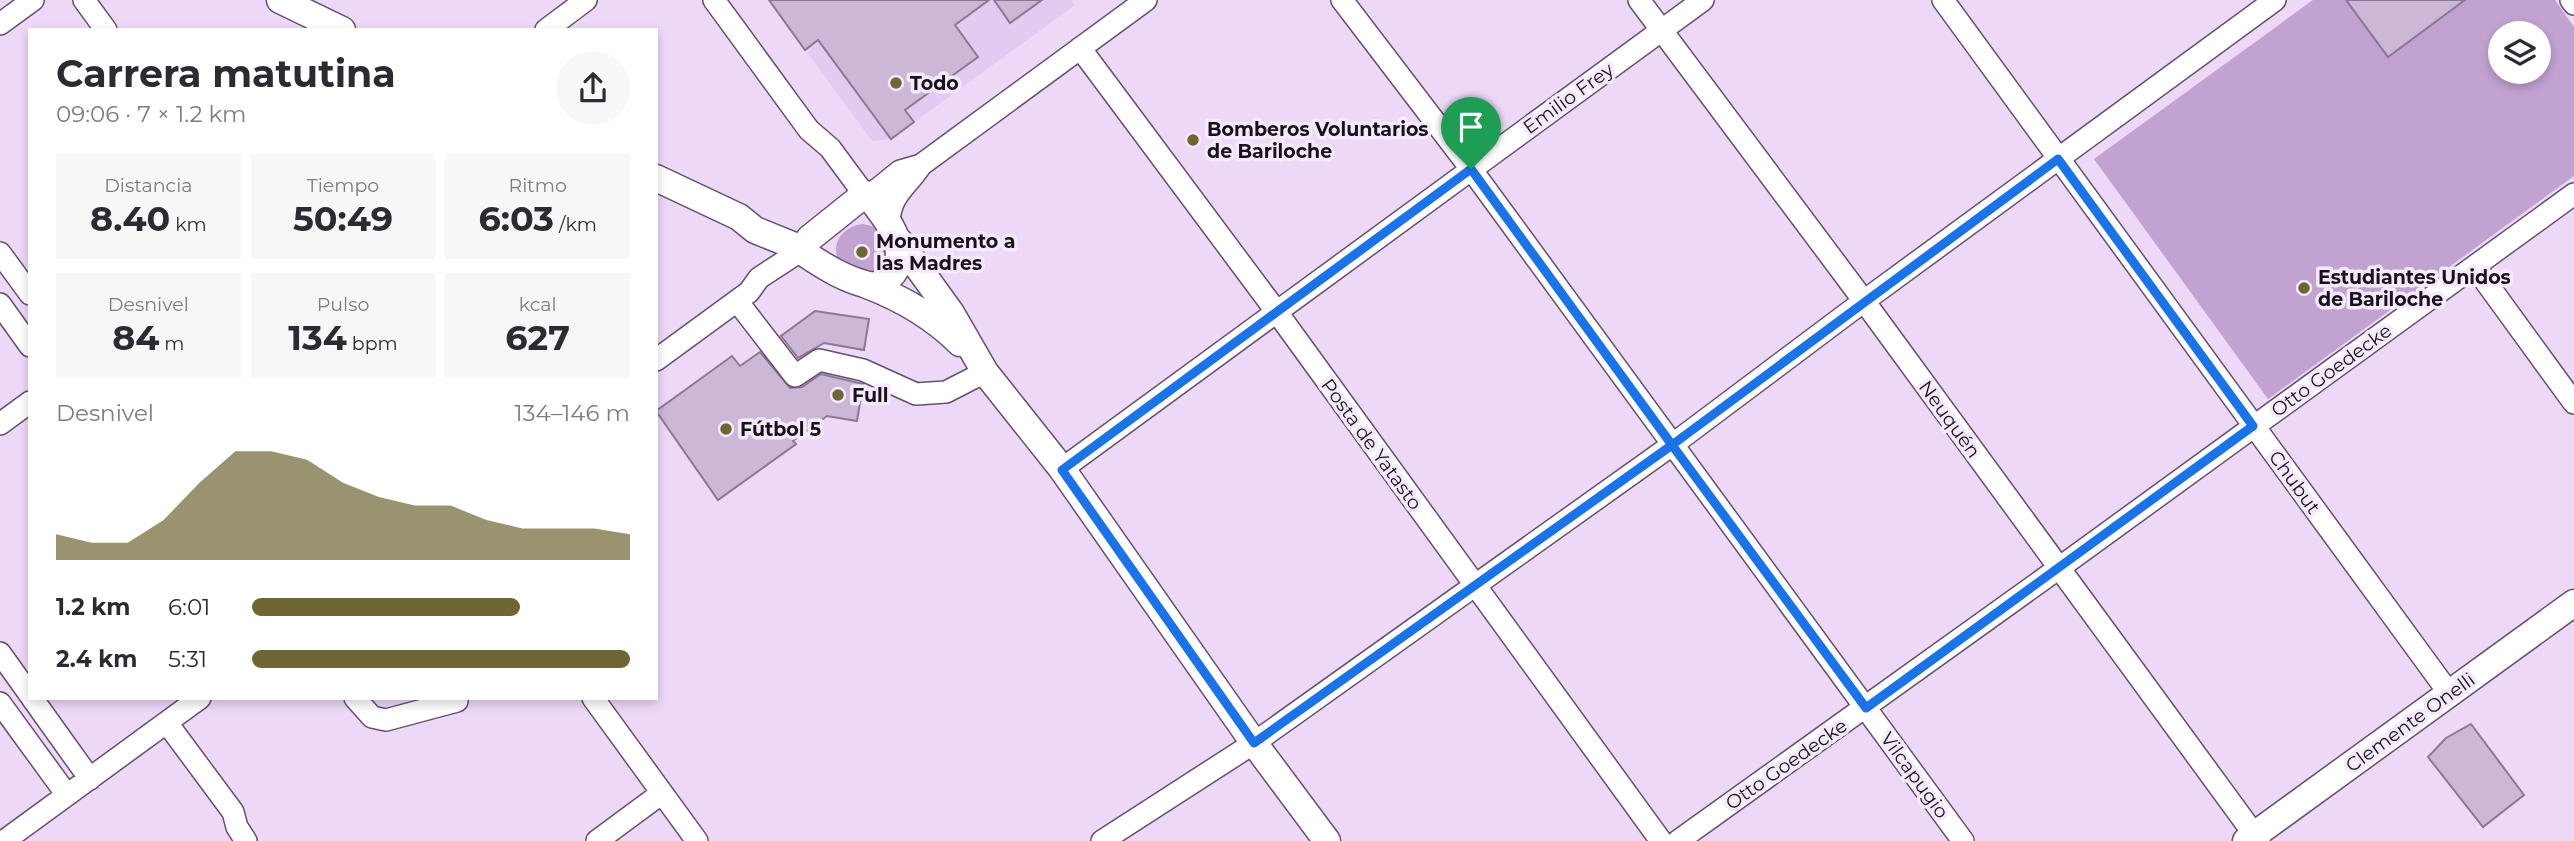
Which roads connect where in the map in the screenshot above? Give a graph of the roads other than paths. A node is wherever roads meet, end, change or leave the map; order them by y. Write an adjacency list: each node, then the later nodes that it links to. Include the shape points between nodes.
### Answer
1 (33, 0): 12 (street)
2 (84, 0): 13 (street)
3 (280, 0): 14 (main road)
4 (586, 0): 15 (street)
5 (714, 0): 18 (street)
6 (1146, 0): 17 (street)
7 (1342, 0): 21 (street, Vilcapugio)
8 (1639, 0): 16 (street, Neuquén)
9 (1703, 0): 16 (street, Emilio Frey)
10 (1942, 0): 19 (street, Chubut)
11 (2264, 3): 19 (street)
12 (0, 24)
13 (105, 28)
14 (338, 28)
15 (549, 28)
16 (1661, 30): 21 (street, Emilio Frey); 34 (street, Neuquén)
17 (1080, 48): 20 (street); 36 (street, Posta de Yatasto)
18 (809, 130): 24 (street); 25 (street, via 819,156 843,192)
19 (2058, 159): 34 (street); 43 (street, Chubut)
20 (921, 165): 24 (street, via 900,171); 26 (street, via 895,196 890,210)
21 (1471, 169): 36 (street, Emilio Frey); 44 (street, Vilcapugio)
22 (658, 179): 27 (main road, via 739,217 797,237)
23 (2574, 194): 29 (street, Otto Goedecke)
24 (866, 195): 25 (main road); 26 (main road)
25 (842, 212): 27 (main road)
26 (894, 232): 31 (main road, via 899,257 892,274 880,284); 39 (main road, via 951,313)
27 (805, 245): 30 (main road); 33 (street, via 759,278)
28 (0, 253): 32 (street)
29 (2475, 267): 40 (street); 43 (street, Otto Goedecke)
30 (831, 270): 31 (main road); 33 (street, via 795,270)
31 (867, 285): 39 (main road, via 933,320)
32 (28, 291)
33 (743, 296): 38 (street); 39 (street, via 795,376 819,360 863,370 916,394 928,394 946,392)
34 (1864, 301): 44 (street); 46 (street, Neuquén)
35 (0, 304): 37 (street)
36 (1276, 311): 45 (street, Emilio Frey); 47 (street, Posta de Yatasto)
37 (28, 343)
38 (658, 359)
39 (982, 367): 45 (main road)
40 (2574, 402)
41 (28, 403): 42 (street)
42 (0, 424)
43 (2253, 426): 46 (street, Otto Goedecke); 51 (street, Chubut)
44 (1672, 445): 47 (street); 58 (street, Vilcapugio)
45 (1062, 470): 60 (main road)
46 (2059, 568): 58 (street, Otto Goedecke); 64 (street, Neuquén)
47 (1474, 585): 60 (street); 71 (street, Posta de Yatasto)
48 (2574, 603): 51 (main road, Clemente Onelli)
49 (0, 653): 50 (street)
50 (28, 692)
51 (2449, 693): 64 (main road, Clemente Onelli)
52 (34, 700): 61 (street)
53 (197, 700): 59 (street)
54 (357, 700): 56 (street, via 372,717 386,720)
55 (594, 700): 62 (street)
56 (457, 701)
57 (0, 703): 63 (street)
58 (1866, 708): 72 (street, Otto Goedecke); 73 (street, Vilcapugio)
59 (167, 723): 61 (street); 66 (street, via 233,812)
60 (1254, 743): 69 (street); 70 (main road)
61 (90, 779): 63 (street)
62 (662, 793): 67 (street); 68 (street)
63 (68, 795): 65 (street)
64 (2253, 839)
65 (4, 841)
66 (246, 841)
67 (597, 841)
68 (697, 841)
69 (1102, 841)
70 (1326, 841)
71 (1661, 841)
72 (1678, 841)
73 (1963, 841)

